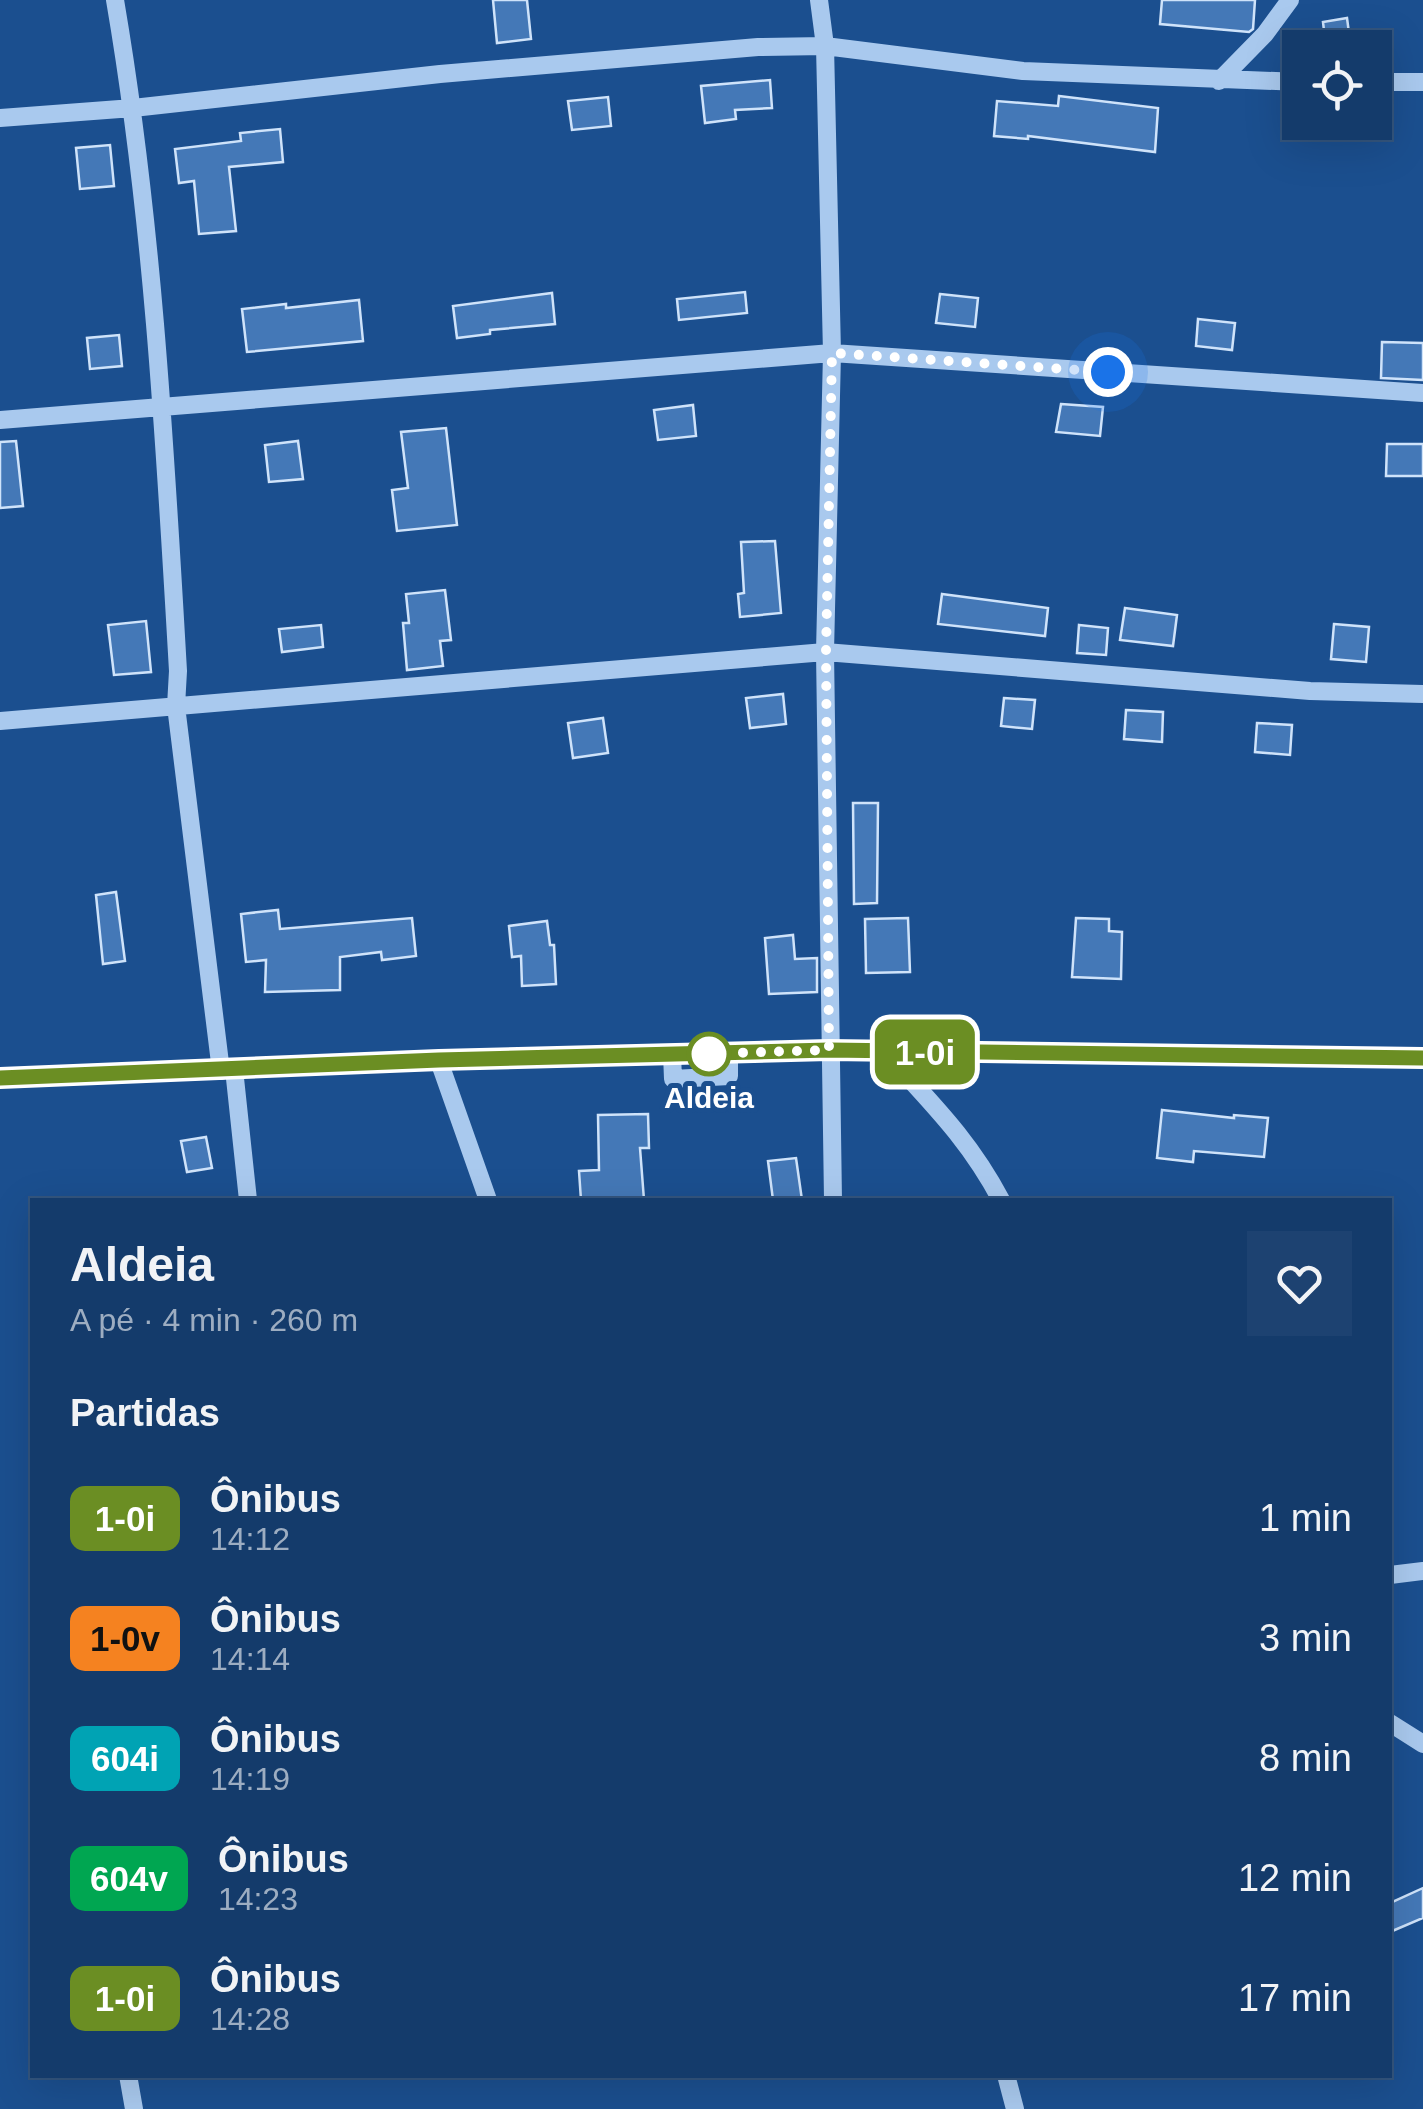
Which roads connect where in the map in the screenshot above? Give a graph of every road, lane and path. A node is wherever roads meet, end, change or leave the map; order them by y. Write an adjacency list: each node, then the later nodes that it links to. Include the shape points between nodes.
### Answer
1 (115, 0): 9 (street)
2 (819, 0): 4 (street)
3 (1290, 0): 5 (street)
4 (826, 46): 5 (street, via 1024,71); 9 (street, via 440,74); 11 (street)
5 (1219, 81): 6 (street)
6 (1282, 82)
7 (1392, 82): 8 (street)
8 (1423, 82)
9 (134, 108): 10 (street); 13 (street)
10 (0, 118)
11 (832, 353): 12 (street); 13 (street); 15 (street)
12 (1423, 394)
13 (163, 405): 14 (street); 17 (street)
14 (0, 420)
15 (826, 652): 16 (street); 17 (street); 19 (street)
16 (1423, 694)
17 (176, 706): 18 (street); 23 (street)
18 (0, 721)
19 (829, 1050): 20 (street); 22 (street); 27 (street)
20 (884, 1051): 21 (street); 28 (street, via 957,1128)
21 (1423, 1058)
22 (439, 1060): 23 (street); 26 (street)
23 (227, 1070): 24 (street); 25 (street)
24 (0, 1078)
25 (248, 1198)
26 (487, 1198)
27 (833, 1198)
28 (1000, 1198)
29 (1423, 1572): 30 (street)
30 (1392, 1575)
31 (1392, 1724): 32 (street)
32 (1423, 1744)
33 (129, 2078): 35 (street)
34 (1007, 2078): 36 (street)
35 (134, 2109)
36 (1015, 2109)

